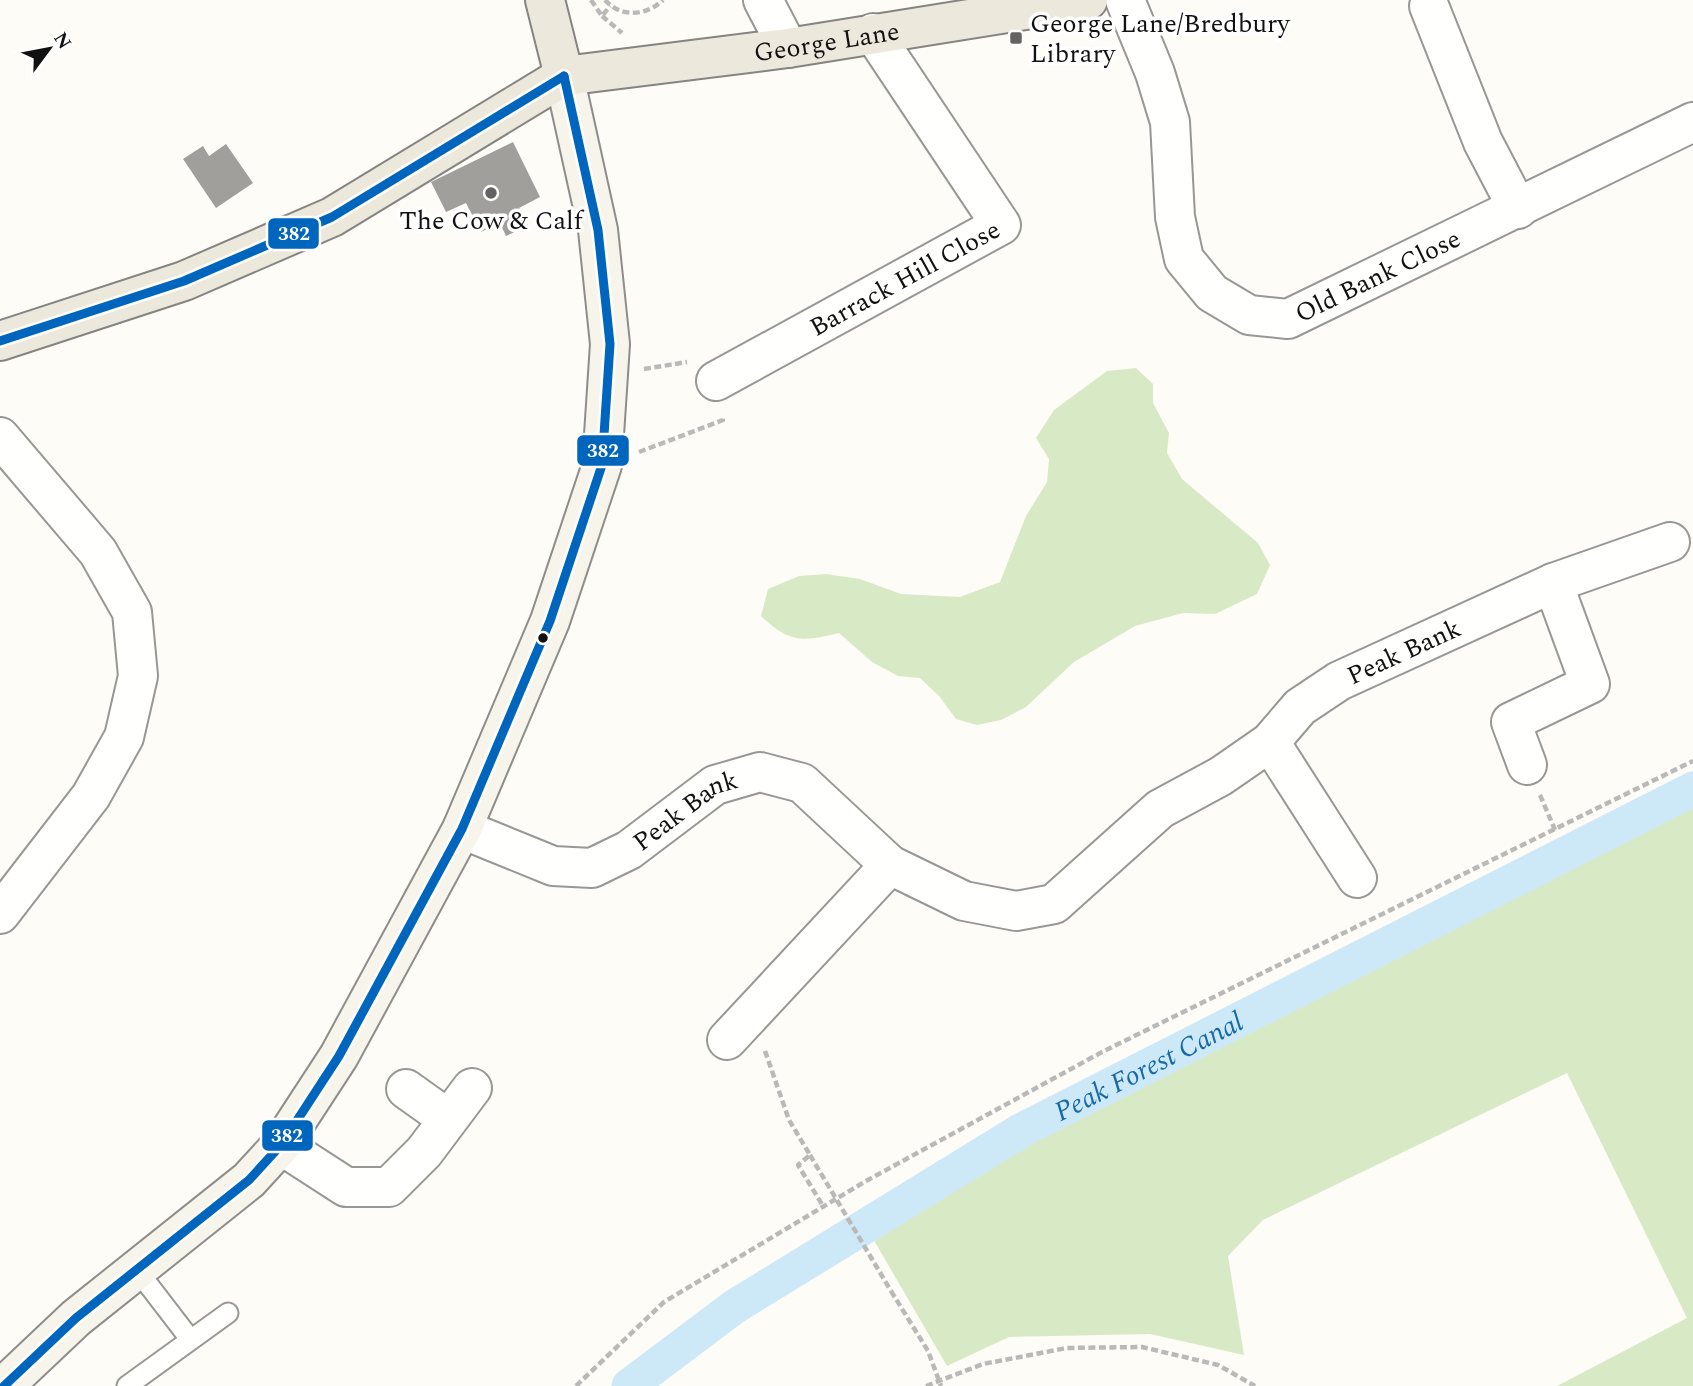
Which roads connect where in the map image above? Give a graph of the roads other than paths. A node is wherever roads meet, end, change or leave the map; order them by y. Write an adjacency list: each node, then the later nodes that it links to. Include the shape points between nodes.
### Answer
1 (545, 0): 8 (main road)
2 (763, 0): 7 (street)
3 (1088, 0): 6 (main road, George Lane)
4 (1125, 0): 10 (street, Old Bank Close, via 1170,122 1175,217 1185,259 1212,293 1249,316 1288,319)
5 (1429, 6): 10 (street, via 1483,142)
6 (873, 33): 7 (main road, George Lane); 12 (street, Barrack Hill Close, via 1001,225)
7 (788, 48): 8 (main road, George Lane)
8 (564, 76): 11 (main road, via 332,217 184,281); 18 (main road, via 598,230 610,344 602,465 550,621)
9 (1693, 122): 10 (street, Old Bank Close)
10 (1518, 209)
11 (0, 341)
12 (715, 379)
13 (0, 437): 21 (street, via 98,552 132,612 138,676 124,737 91,796)
14 (1670, 542): 15 (street, Peak Bank)
15 (1553, 583): 16 (street, Peak Bank, via 1339,681 1300,707); 17 (street, via 1590,684 1511,722)
16 (1270, 742): 19 (street, Peak Bank, via 1221,776 1160,809 1054,904 1016,911 964,901); 20 (street)
17 (1527, 765)
18 (462, 829): 19 (street, Peak Bank, via 554,866 592,868 629,850 715,785 760,772 802,783); 26 (main road, via 339,1056)
19 (890, 865): 22 (street)
20 (1357, 878)
21 (0, 914)
22 (740, 1027)
23 (472, 1088): 25 (street)
24 (406, 1089): 25 (street)
25 (448, 1119): 26 (street, via 389,1187 346,1187)
26 (281, 1145): 27 (main road, via 249,1180)
27 (137, 1269): 29 (lane); 30 (main road)
28 (228, 1313): 29 (lane)
29 (190, 1339): 31 (lane)
30 (4, 1386)
31 (127, 1386)

